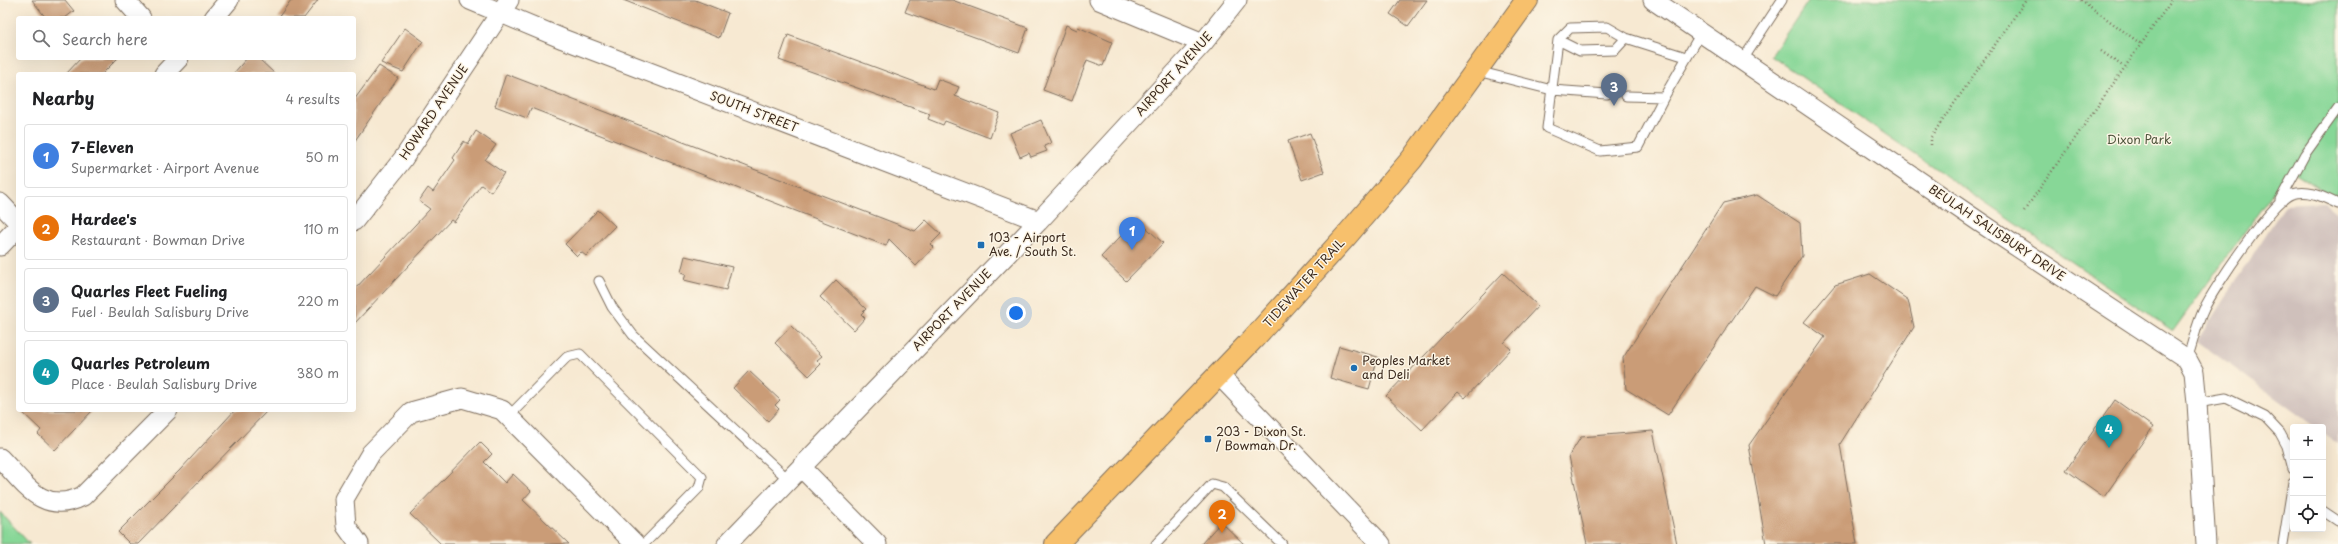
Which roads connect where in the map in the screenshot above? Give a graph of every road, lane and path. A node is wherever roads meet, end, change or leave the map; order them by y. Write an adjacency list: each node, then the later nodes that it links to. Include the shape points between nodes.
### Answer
1 (125, 0): 13 (street)
2 (229, 0): 14 (street)
3 (470, 0): 12 (street, SOUTH STREET)
4 (1099, 0): 18 (street)
5 (1236, 0): 18 (street, AIRPORT AVENUE)
6 (1527, 0): 25 (main road, TIDEWATER TRAIL)
7 (1653, 0): 15 (street, BEULAH SALISBURY DRIVE)
8 (2026, 0): 32 (path, via 1931,137)
9 (2080, 0): 19 (path)
10 (2172, 0): 19 (path)
11 (1779, 1): 23 (lane)
12 (504, 6): 37 (street, HOWARD AVENUE, via 403,159); 39 (street, SOUTH STREET)
13 (139, 16)
14 (216, 16)
15 (1701, 33): 21 (lane); 23 (street, BEULAH SALISBURY DRIVE)
16 (1626, 38): 17 (lane, via 1614,50 1580,51); 17 (lane, via 1607,27 1570,28); 21 (lane)
17 (1558, 40): 27 (lane)
18 (1203, 43): 39 (street, AIRPORT AVENUE)
19 (2141, 44): 24 (path)
20 (2101, 51): 24 (path)
21 (1686, 57): 30 (lane)
22 (177, 60): 26 (street)
23 (1742, 61): 43 (street, BEULAH SALISBURY DRIVE)
24 (2124, 67): 36 (path)
25 (1475, 71): 27 (lane); 44 (main road, TIDEWATER TRAIL, via 1412,158 1347,235)
26 (166, 72)
27 (1552, 90): 28 (lane); 30 (lane, via 1547,128 1600,151 1638,147)
28 (1607, 94)
29 (1626, 96): 30 (lane)
30 (1664, 97)
31 (2338, 108): 33 (lane, via 2305,154)
32 (1931, 146)
33 (2280, 201): 35 (lane, via 2303,192 2319,195); 43 (lane, via 2247,243 2204,309)
34 (0, 203): 38 (street)
35 (2338, 204)
36 (2024, 211)
37 (356, 218)
38 (16, 220)
39 (1039, 221): 50 (street, AIRPORT AVENUE)
40 (16, 229): 41 (street)
41 (0, 246)
42 (599, 281): 50 (lane, via 612,306 633,336)
43 (2187, 359): 45 (street, via 2194,372)
44 (1219, 375): 60 (main road, TIDEWATER TRAIL); 62 (street)
45 (2197, 403): 49 (lane, via 2226,398 2265,417 2280,433); 63 (street)
46 (166, 412): 48 (street, via 83,496 71,502 58,504 45,501 33,494)
47 (509, 416): 55 (street, via 502,410 462,398 411,412 371,453 344,499 346,526); 56 (street); 57 (lane, via 567,357 580,354 702,477 699,488)
48 (0, 458)
49 (2290, 460)
50 (795, 474): 58 (street, AIRPORT AVENUE); 59 (street)
51 (2291, 496): 64 (lane)
52 (2326, 512): 53 (lane)
53 (2338, 521)
54 (1278, 543): 61 (lane, via 1223,487 1212,484)
55 (359, 544)
56 (635, 544)
57 (644, 544)
58 (727, 544)
59 (877, 544)
60 (1056, 544)
61 (1156, 544)
62 (1381, 544)
63 (2206, 544)
64 (2282, 544)

